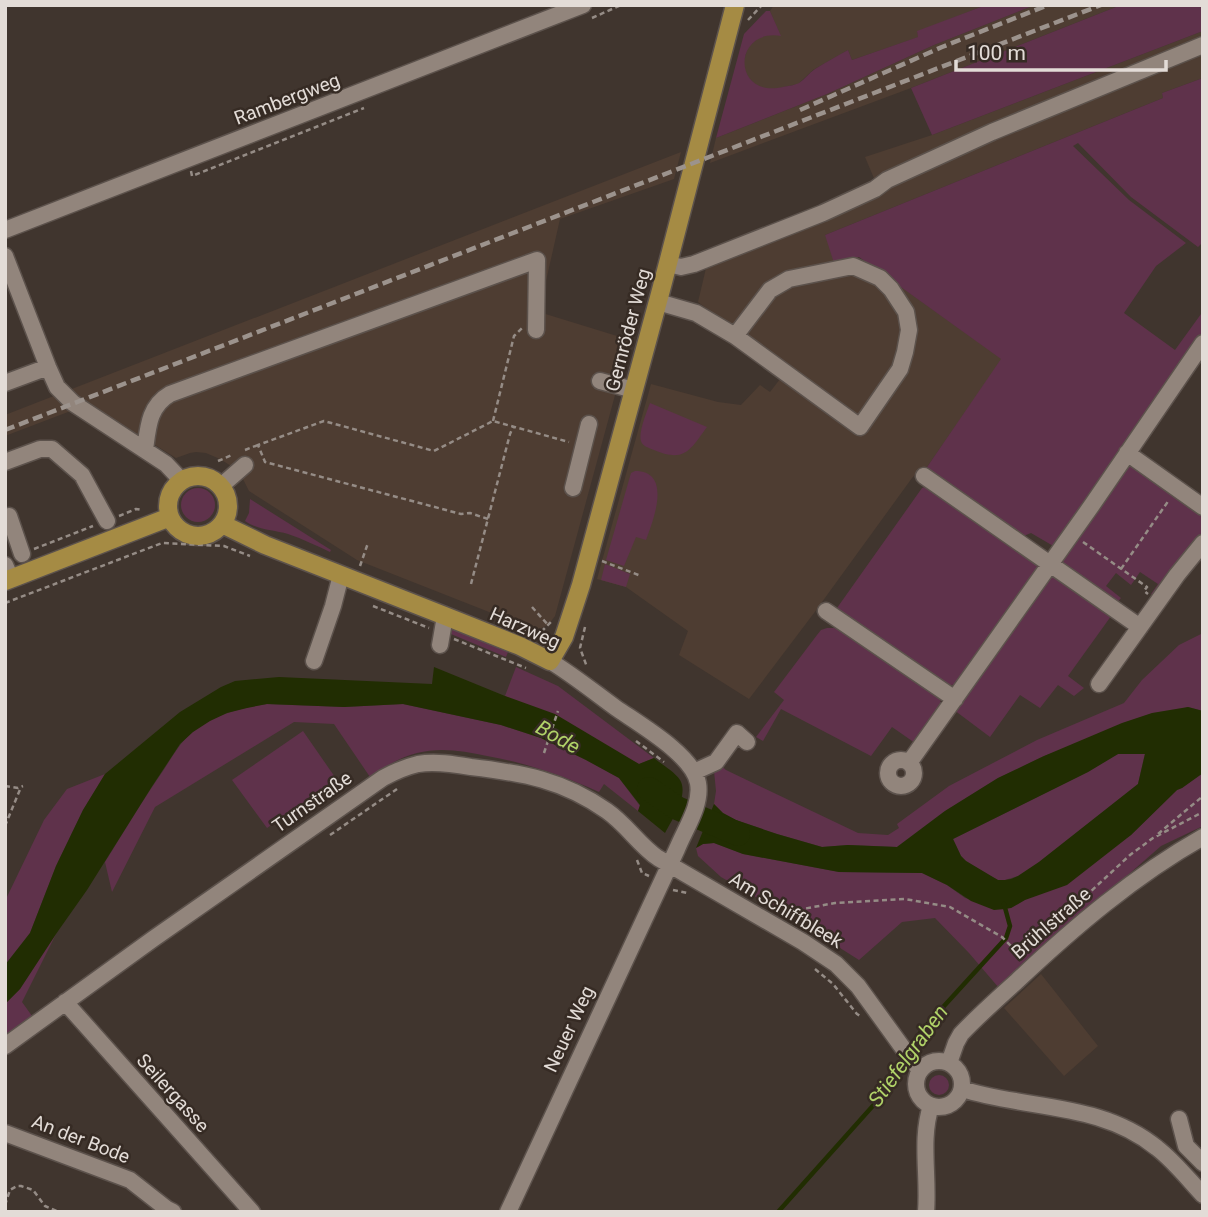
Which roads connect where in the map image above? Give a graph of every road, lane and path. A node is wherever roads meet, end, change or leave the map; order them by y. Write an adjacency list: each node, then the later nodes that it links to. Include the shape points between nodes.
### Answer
1 (583, 5): 6 (street, Rambergweg)
2 (735, 5): 8 (main road, Gernröder Weg)
3 (740, 5): 4 (main road)
4 (747, 5)
5 (1203, 45): 8 (street, via 992,132 823,213 694,264)
6 (5, 230)
7 (5, 256): 13 (street)
8 (668, 264): 9 (main road, Gernröder Weg)
9 (658, 302): 11 (street, via 696,313); 16 (main road, Gernröder Weg)
10 (529, 329): 17 (path, via 514,336); 21 (street, via 537,260 170,394 152,412)
11 (735, 336): 11 (street, via 860,427 900,369 909,330 906,312 891,289 880,278 853,266 789,279 770,290)
12 (1203, 343): 22 (street)
13 (48, 367): 15 (street); 21 (street, via 65,397)
14 (600, 381): 16 (street)
15 (5, 383)
16 (634, 390): 61 (main road, Gernröder Weg, via 568,627)
17 (493, 421): 19 (path); 34 (path, via 434,451 324,421 258,445 265,463)
18 (589, 424): 20 (street)
19 (513, 427): 20 (path); 34 (path)
20 (585, 446): 28 (street)
21 (145, 450): 26 (street)
22 (1127, 453): 29 (street); 37 (street)
23 (5, 462): 35 (street, via 52,449 82,475)
24 (245, 465): 27 (street)
25 (924, 476): 43 (street)
26 (181, 481): 27 (main road, via 202,476); 33 (main road, via 170,497)
27 (221, 486): 36 (main road, via 228,507)
28 (573, 488)
29 (1177, 489): 30 (street); 45 (path)
30 (1203, 507)
31 (136, 509): 35 (path)
32 (9, 516): 40 (street)
33 (170, 517): 36 (main road, via 180,529 195,536); 46 (main road)
34 (488, 519): 48 (path)
35 (107, 521): 40 (path)
36 (222, 524): 44 (main road, Harzweg, via 262,545)
37 (1072, 534): 43 (street); 45 (path)
38 (368, 543): 44 (path, via 360,566)
39 (1203, 543): 49 (street)
40 (22, 554)
41 (255, 558): 50 (path, via 224,546 162,543)
42 (602, 561): 47 (path)
43 (1050, 564): 57 (street); 64 (street)
44 (346, 569): 54 (main road, Harzweg); 60 (street)
45 (1121, 569): 49 (path)
46 (7, 575)
47 (641, 576)
48 (471, 584)
49 (1158, 601): 57 (street)
50 (5, 603)
51 (371, 605): 59 (path)
52 (532, 607): 56 (path)
53 (826, 611): 64 (street)
54 (445, 616): 59 (street); 61 (main road, Harzweg)
55 (556, 616): 56 (path)
56 (548, 626): 58 (path, via 542,631)
57 (1140, 627): 63 (street)
58 (525, 630)
59 (442, 639): 62 (path)
60 (314, 661)
61 (550, 661): 69 (street, Harzweg, via 657,735)
62 (514, 663)
63 (1099, 684)
64 (955, 699): 68 (street)
65 (558, 711): 67 (path)
66 (747, 742): 69 (street, via 737,733 716,762)
67 (544, 753)
68 (909, 763)
69 (695, 774): 79 (street, via 699,788 696,803)
70 (405, 783): 76 (path)
71 (5, 786): 74 (path, via 22,786)
72 (1203, 796): 77 (path)
73 (1203, 812): 77 (path)
74 (5, 826)
75 (1203, 837): 89 (street, Brühlstraße, via 1122,890 1043,956 961,1034)
76 (326, 838)
77 (1153, 838): 83 (path)
78 (635, 856): 80 (path, via 642,873)
79 (669, 865): 80 (street, Neuer Weg); 86 (street, Turnstraße, via 646,850 609,812 557,784 516,772 420,764 383,778); 90 (street, Am Schiffbleek, via 836,964 858,986)
80 (661, 883): 81 (path, via 675,892); 103 (street, Neuer Weg)
81 (691, 894)
82 (776, 914): 84 (path, via 835,903 905,899 950,907 1002,937)
83 (1047, 931)
84 (1021, 956)
85 (814, 969): 87 (path)
86 (65, 1002): 88 (street, Turnstraße); 102 (street, Seilergasse)
87 (857, 1014)
88 (5, 1045)
89 (949, 1063): 90 (street); 91 (street, via 960,1074)
90 (917, 1066): 92 (street, via 918,1092)
91 (962, 1090): 92 (street, via 950,1105); 94 (street, via 1103,1118)
92 (931, 1106): 104 (street, via 925,1135)
93 (5, 1133): 98 (street, An der Bode, via 131,1180)
94 (1163, 1153): 95 (street, via 1181,1127 1186,1146); 96 (street)
95 (1203, 1163)
96 (1203, 1195)
97 (5, 1205): 101 (path, via 10,1190 21,1186)
98 (169, 1211)
99 (9, 1212): 100 (path)
100 (16, 1212)
101 (59, 1212)
102 (251, 1212)
103 (508, 1212)
104 (926, 1212)

